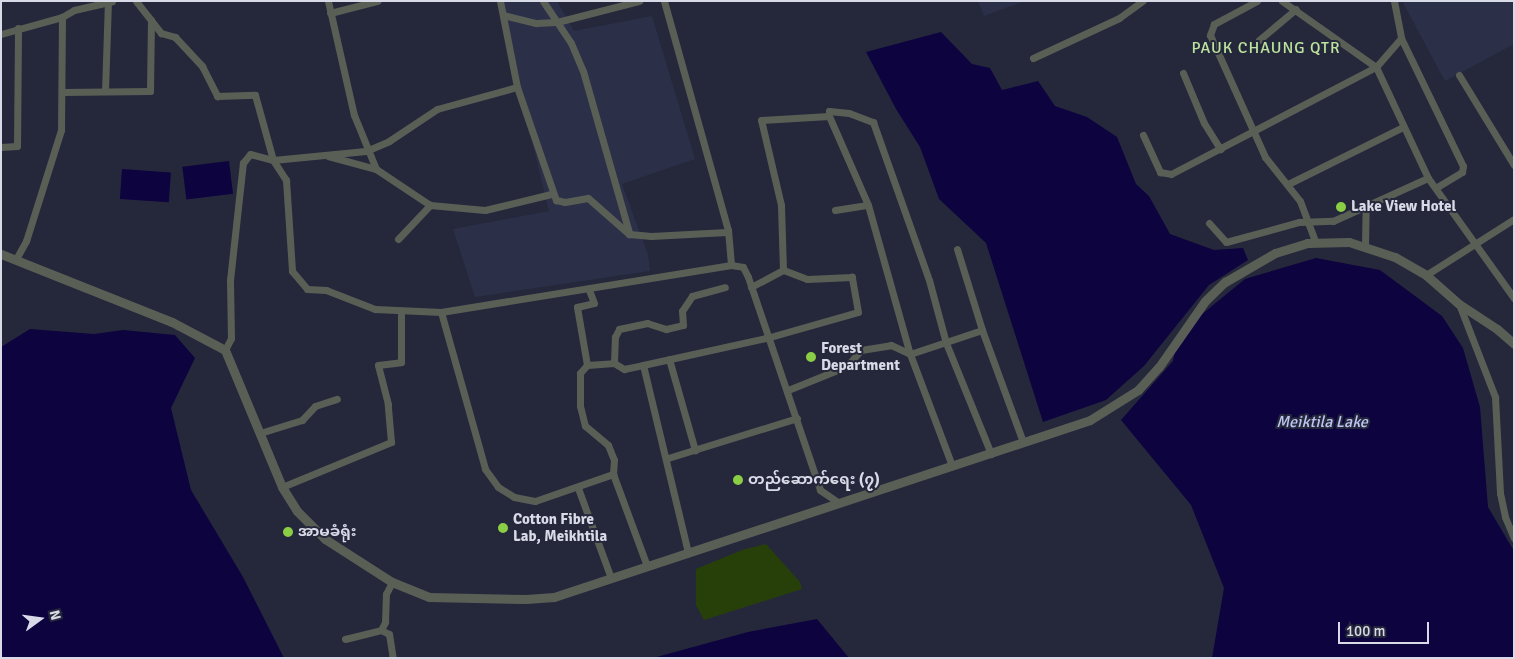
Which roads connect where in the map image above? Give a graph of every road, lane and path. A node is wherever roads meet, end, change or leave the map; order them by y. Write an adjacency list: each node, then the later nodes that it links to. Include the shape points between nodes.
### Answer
1 (72, 1): 15 (street)
2 (136, 1): 19 (street)
3 (328, 1): 16 (street)
4 (377, 1): 16 (street)
5 (500, 1): 17 (street)
6 (543, 1): 20 (street)
7 (639, 1): 20 (street)
8 (664, 1): 54 (street)
9 (1142, 1): 25 (street, via 1119,18)
10 (1256, 1): 34 (street, via 1209,30)
11 (1282, 1): 14 (street)
12 (1394, 1): 23 (street)
13 (110, 2): 15 (street); 30 (street)
14 (1296, 9): 24 (street); 26 (street)
15 (72, 11): 18 (street)
16 (330, 13): 38 (street, via 354,115)
17 (503, 15): 20 (street, via 536,22); 29 (street)
18 (62, 17): 21 (street); 31 (street)
19 (151, 19): 30 (street, via 150,91); 40 (street, via 161,33 174,37 202,66 217,96 255,95)
20 (557, 22): 55 (street, via 571,43 583,71)
21 (18, 28): 22 (street); 36 (street, via 17,146)
22 (1, 34)
23 (1401, 38): 26 (street); 45 (street, via 1463,166 1462,172)
24 (1259, 40)
25 (1033, 58)
26 (1376, 67): 33 (street); 34 (street)
27 (1183, 73): 37 (street)
28 (1459, 75): 41 (street)
29 (517, 87): 38 (street, via 438,109 389,141); 46 (street)
30 (105, 91): 31 (street)
31 (62, 92): 62 (street, via 61,130 26,241)
32 (829, 116): 48 (street); 64 (street, via 761,120 781,205); 75 (street, via 829,111 849,113 872,122 929,280)
33 (1403, 127): 43 (street); 44 (street)
34 (1252, 132): 37 (street); 44 (street, via 1265,157)
35 (1143, 135): 37 (street, via 1160,172 1165,175)
36 (1, 147)
37 (1220, 150)
38 (366, 151): 39 (street); 42 (street)
39 (323, 155): 40 (street); 42 (street)
40 (274, 160): 71 (street, via 286,180 292,270 298,281 307,289 326,290 375,309); 77 (street, via 250,154 243,163 230,280 232,338)
41 (1514, 165)
42 (376, 169): 47 (street)
43 (1428, 178): 45 (street); 49 (street)
44 (1288, 184): 53 (street)
45 (1434, 188): 58 (street)
46 (551, 194): 47 (street, via 485,210); 55 (street, via 556,200 565,202 588,198)
47 (430, 204): 56 (street)
48 (868, 205): 50 (street); 78 (street)
49 (1366, 207): 53 (street, via 1333,221); 59 (street)
50 (835, 210)
51 (1514, 219): 58 (street)
52 (1209, 223): 53 (street, via 1226,242 1299,222)
53 (1309, 223): 57 (street)
54 (727, 232): 55 (street); 63 (street)
55 (629, 234)
56 (398, 239)
57 (1315, 241): 59 (street); 87 (street, via 1275,253 1243,269 1220,286 1200,307 1159,367 1128,398 1090,420)
58 (1473, 242): 65 (street); 69 (street)
59 (1366, 246): 65 (street)
60 (958, 249): 73 (street)
61 (1, 254): 62 (street)
62 (16, 259): 77 (street, via 172,322)
63 (731, 265): 67 (street, via 743,268); 68 (street, via 718,264)
64 (783, 270): 67 (street); 74 (street, via 807,279 852,277 858,312)
65 (1426, 275): 70 (street)
66 (725, 287): 80 (street, via 692,296 682,311 683,325 666,329 646,323 619,329 615,337)
67 (751, 287): 74 (street)
68 (589, 290): 72 (street); 81 (street, via 594,302 577,307)
69 (1514, 298)
70 (1459, 304): 76 (street); 96 (street, via 1495,397 1500,493)
71 (401, 311): 72 (street); 93 (street, via 401,362 378,365 388,404 391,442)
72 (441, 312): 94 (street, via 485,469 498,487 514,497 535,501)
73 (982, 330): 75 (street); 87 (street)
74 (770, 337): 79 (street); 83 (street)
75 (946, 344): 78 (street); 89 (street)
76 (1514, 344)
77 (225, 350): 86 (street)
78 (910, 354): 83 (street, via 891,345 860,350 847,366); 91 (street)
79 (669, 360): 82 (street); 88 (street)
80 (614, 363): 81 (street); 82 (street, via 624,368)
81 (586, 365): 92 (street, via 580,373 580,406 585,426 608,445 614,460)
82 (643, 365): 90 (street)
83 (788, 390): 85 (street)
84 (337, 399): 86 (street, via 315,406 302,420)
85 (797, 418): 88 (street); 95 (street, via 820,490)
86 (260, 433): 93 (street)
87 (1023, 442): 89 (street)
88 (695, 450): 90 (street)
89 (991, 454): 91 (street)
90 (668, 458): 97 (street)
91 (952, 466): 95 (street)
92 (613, 474): 94 (street); 98 (street)
93 (282, 487): 100 (street, via 297,511 325,540)
94 (578, 488): 99 (street)
95 (838, 502): 97 (street)
96 (1514, 538)
97 (688, 552): 98 (street)
98 (647, 566): 99 (street)
99 (611, 578): 100 (street, via 554,597 526,599 429,597)
100 (392, 582): 101 (street, via 386,594 386,622)
101 (382, 630): 102 (street); 103 (street, via 389,634)
102 (345, 639)
103 (393, 658)

